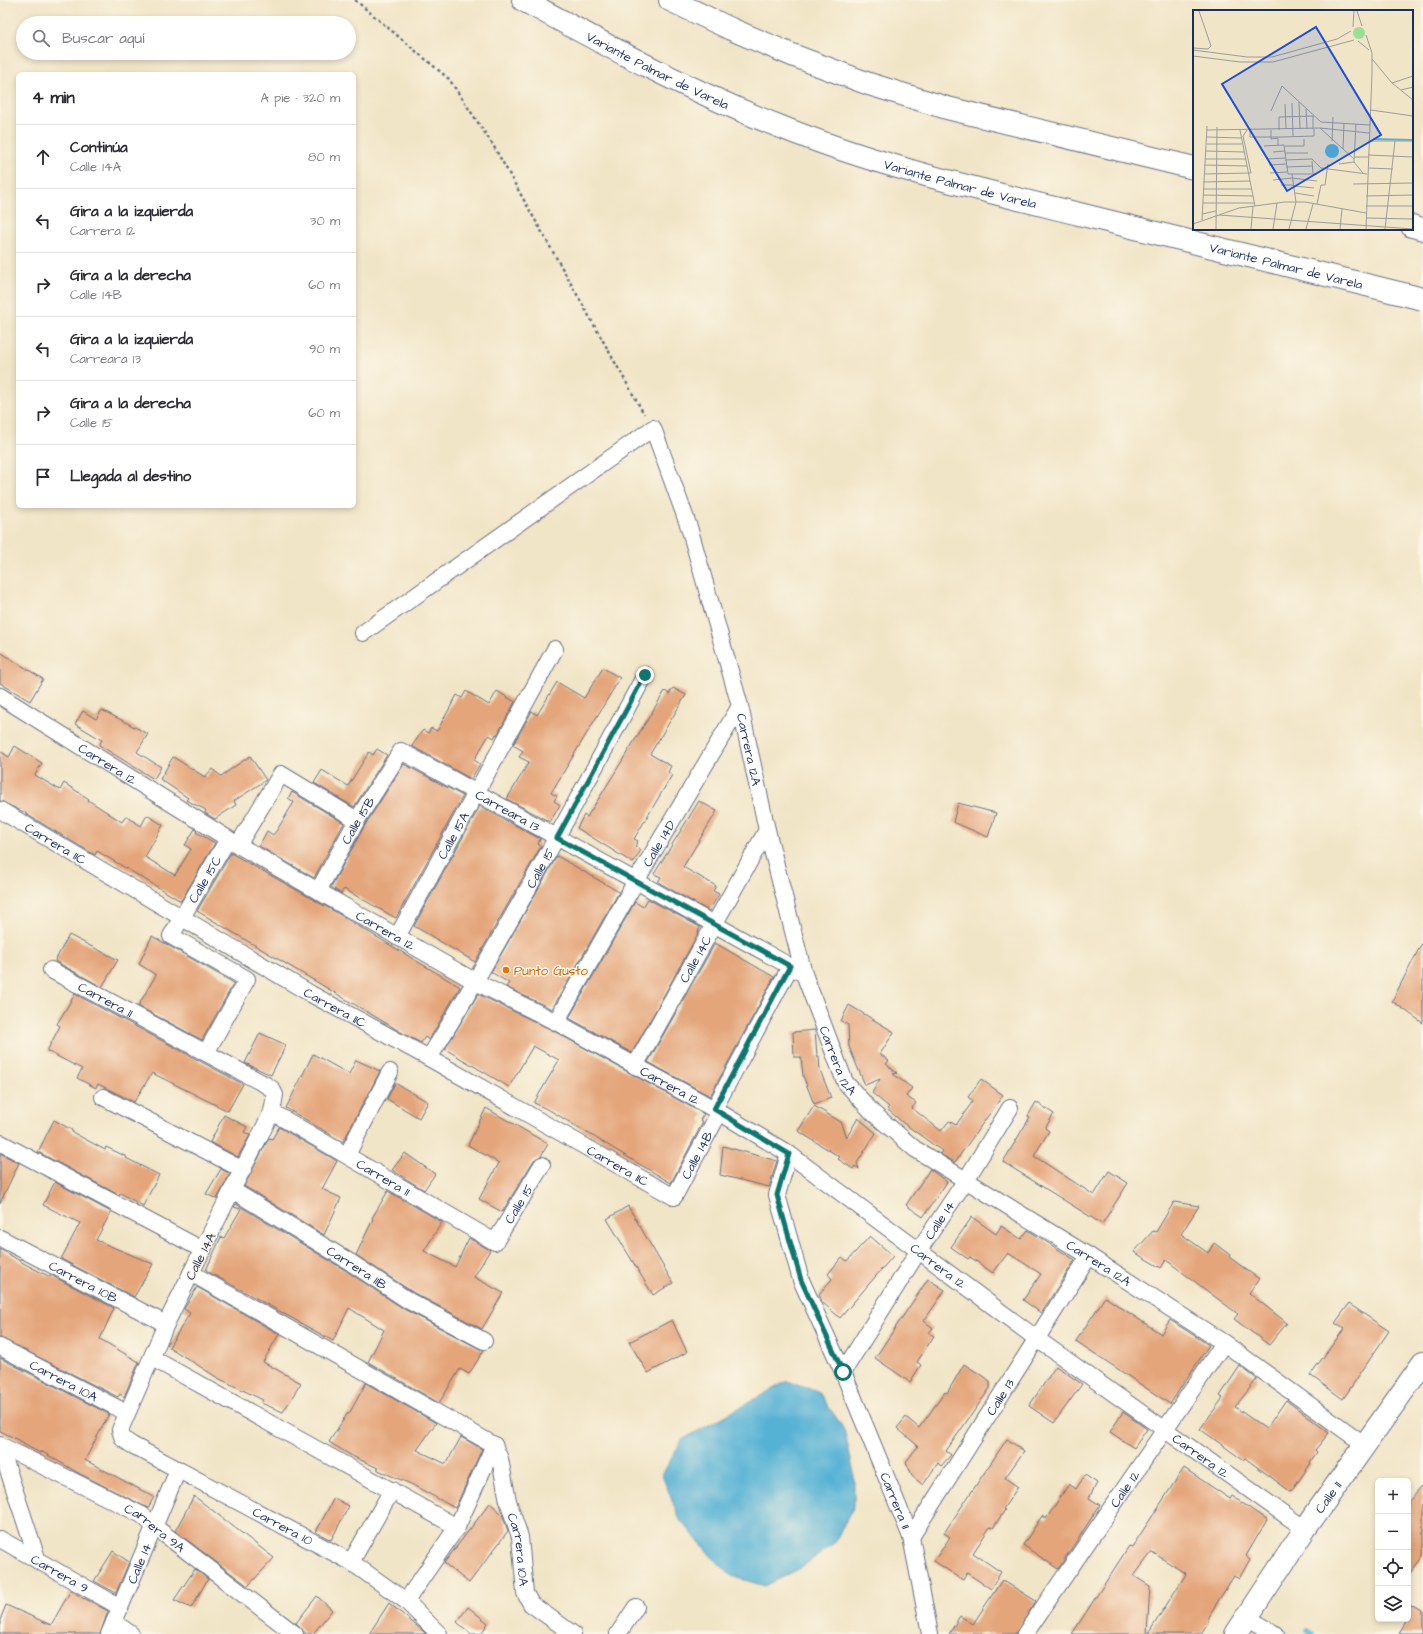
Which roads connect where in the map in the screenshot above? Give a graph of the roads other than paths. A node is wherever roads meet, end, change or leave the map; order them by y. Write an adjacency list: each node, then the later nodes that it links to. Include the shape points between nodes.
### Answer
1 (523, 0): 6 (main road, Variante Palmar de Varela, via 635,62 708,97 777,126 858,155 940,180)
2 (670, 0): 3 (main road, via 792,55 869,84 947,108)
3 (1193, 168)
4 (1413, 226): 5 (main road)
5 (1423, 229)
6 (1423, 299)
7 (363, 633): 11 (street, Carrera 12A, via 653,428 689,527)
8 (555, 649): 13 (street, Calle 15A)
9 (645, 675): 17 (street, Calle 15)
10 (0, 696): 18 (street, Carrera 12)
11 (740, 706): 16 (street, Carrera 12A); 19 (street, Calle 14D)
12 (401, 751): 13 (street, Carreara 13); 15 (street, Calle 15B)
13 (477, 793): 17 (street, Carreara 13); 23 (street, Calle 15A)
14 (0, 810): 21 (street, Carrera 11C)
15 (357, 820): 18 (street, Calle 15C, via 281,774); 20 (street, Calle 15B)
16 (766, 830): 22 (street, Calle 14C); 26 (street, Carrera 12A)
17 (557, 838): 19 (street, Carreara 13); 27 (street, Calle 15)
18 (233, 842): 20 (street, Carrera 12); 21 (street, Calle 15C)
19 (636, 881): 22 (street, Carreara 13); 28 (street, Calle 14D)
20 (318, 891): 23 (street, Carrera 12)
21 (181, 918): 29 (street, Calle 15C, via 171,936 247,979); 30 (street, Carrera 11C, via 311,994)
22 (714, 924): 24 (street, Carreara 13); 31 (street, Calle 14C)
23 (397, 937): 27 (street, Carrera 12)
24 (790, 966): 26 (street, Carreara 13); 36 (street, Calle 14B)
25 (51, 970): 29 (street, Carrera 11)
26 (804, 974): 43 (street, Carrera 12A, via 845,1082 873,1113 915,1149)
27 (476, 982): 28 (street, Carrera 12); 30 (street, Calle 15)
28 (556, 1022): 31 (street, Carrera 12)
29 (206, 1053): 33 (street, Carrera 11)
30 (429, 1058): 45 (street, Carrera 11C)
31 (635, 1066): 36 (street, Carrera 12)
32 (390, 1072): 40 (street)
33 (266, 1085): 37 (street, Calle 14A, via 275,1095)
34 (103, 1097): 42 (street)
35 (1010, 1108): 43 (street, Calle 14)
36 (716, 1111): 39 (street, Carrera 12); 45 (street, Calle 14B)
37 (272, 1112): 40 (street, Carrera 11); 42 (street, Calle 14A)
38 (1, 1143): 48 (street)
39 (789, 1154): 49 (street, Carrera 12); 59 (street, via 777,1195 801,1280)
40 (347, 1155): 47 (street, Carrera 11)
41 (542, 1165): 47 (street, Calle 15)
42 (243, 1170): 44 (street, Calle 14A)
43 (966, 1180): 49 (street, Calle 14); 50 (street, Carrera 12A)
44 (232, 1190): 48 (street, Calle 14A); 54 (street, Carrera 11B, via 409,1301)
45 (674, 1197)
46 (0, 1238): 52 (street, Carrera 10B)
47 (495, 1242)
48 (203, 1250): 51 (street, Calle 14A)
49 (918, 1250): 53 (street, Carrera 12); 59 (street, Calle 14)
50 (1089, 1256): 53 (street, Calle 13); 55 (street, Carrera 12A)
51 (191, 1273): 52 (street, Calle 14A); 64 (street)
52 (166, 1324): 57 (street, Calle 14A)
53 (1037, 1339): 62 (street, Carrera 12); 71 (street, Calle 13)
54 (484, 1341)
55 (1224, 1343): 62 (street, Calle 12); 65 (street, Carrera 12A)
56 (0, 1347): 60 (street, Carrera 10A)
57 (152, 1358): 60 (street, Calle 14A); 67 (street)
58 (1423, 1363): 65 (main road, Calle 11)
59 (843, 1372): 71 (street, Carrera 11)
60 (127, 1413): 61 (street, Calle 14A)
61 (120, 1430): 66 (street, Carrera 10, via 123,1439)
62 (1166, 1430): 70 (street, Carrera 12); 86 (street, Calle 12)
63 (0, 1445): 68 (street, Carrera 9A, via 133,1510); 73 (street)
64 (494, 1445): 69 (street); 83 (street, Carrera 10A, via 520,1537 525,1593 531,1604)
65 (1365, 1445): 70 (main road, Calle 11)
66 (178, 1470): 68 (street, Calle 14); 74 (street, Carrera 10)
67 (392, 1490): 69 (street); 74 (street)
68 (155, 1527): 76 (street, Calle 14); 81 (street, Carrera 9A)
69 (457, 1527): 75 (street)
70 (1305, 1529): 78 (main road, Calle 11)
71 (911, 1537): 85 (street, Carrera 11)
72 (0, 1539): 73 (street, Carrera 9)
73 (38, 1561): 76 (street, Carrera 9)
74 (351, 1562): 75 (street, Carrera 10)
75 (406, 1600): 82 (street, Carrera 10)
76 (120, 1606): 79 (street, Calle 14)
77 (636, 1607): 84 (street)
78 (1241, 1626): 87 (street)
79 (111, 1628): 80 (street)
80 (131, 1634)
81 (295, 1634)
82 (439, 1634)
83 (573, 1634)
84 (618, 1634)
85 (930, 1634)
86 (1025, 1634)
87 (1275, 1634)

